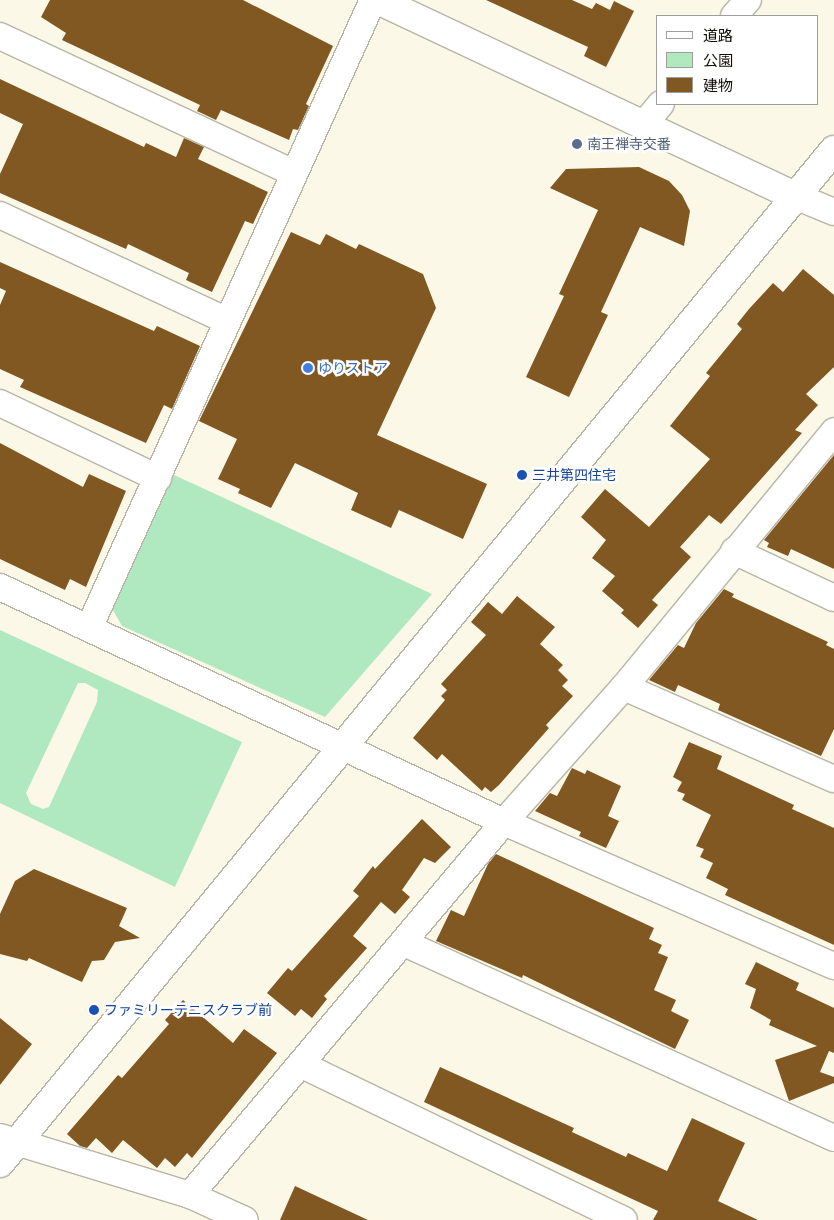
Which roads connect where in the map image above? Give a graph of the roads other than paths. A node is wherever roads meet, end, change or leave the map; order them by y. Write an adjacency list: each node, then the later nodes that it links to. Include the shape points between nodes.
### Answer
1 (373, 0): 9 (street)
2 (378, 0): 7 (street)
3 (748, 0): 4 (street)
4 (735, 15)
5 (0, 36): 9 (street)
6 (660, 105): 7 (street)
7 (644, 124): 10 (street)
8 (834, 150): 10 (street)
9 (294, 173): 13 (street)
10 (795, 196): 11 (street); 22 (street)
11 (834, 212)
12 (0, 215): 13 (street)
13 (227, 321): 16 (street)
14 (0, 403): 16 (street)
15 (834, 431): 17 (street)
16 (158, 478): 20 (street)
17 (734, 551): 19 (street); 21 (street)
18 (0, 586): 20 (street)
19 (834, 598)
20 (89, 628): 22 (street)
21 (624, 687): 23 (street); 24 (street)
22 (343, 746): 24 (street); 29 (street)
23 (834, 778)
24 (504, 822): 25 (street); 26 (street)
25 (404, 943): 27 (street); 28 (street)
26 (834, 966)
27 (302, 1066): 30 (street); 32 (street)
28 (834, 1138)
29 (5, 1148): 30 (street)
30 (190, 1196): 31 (street)
31 (245, 1220)
32 (624, 1220)

